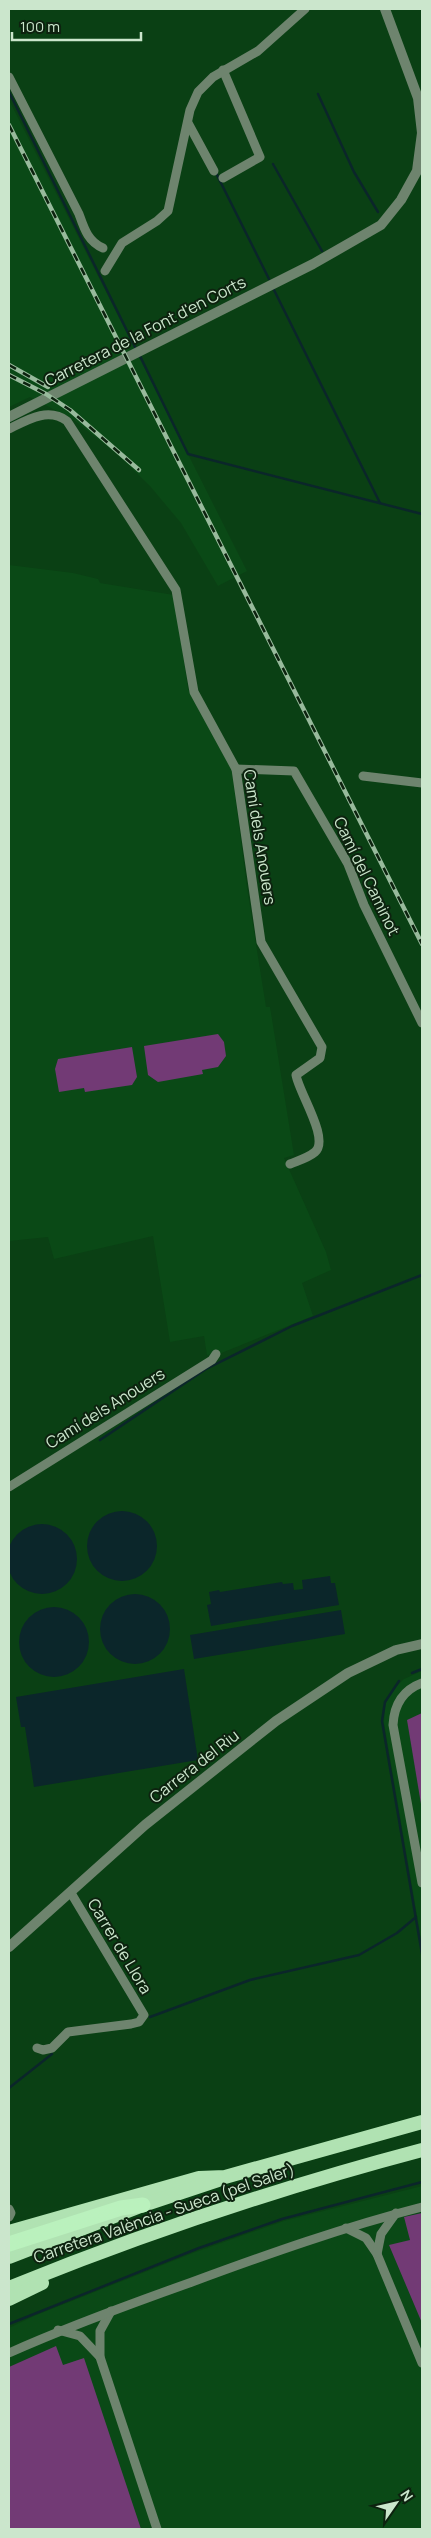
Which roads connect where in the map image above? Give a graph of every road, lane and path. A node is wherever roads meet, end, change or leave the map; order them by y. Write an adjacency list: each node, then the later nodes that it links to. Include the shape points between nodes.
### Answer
1 (305, 9): 3 (street, via 258,51)
2 (385, 9): 10 (street, Carretera de la Font d'en Corts, via 418,98 422,133 417,171 401,200 381,225 295,273)
3 (223, 70): 5 (street, via 198,92); 7 (street, via 260,157)
4 (9, 77): 8 (street, via 88,236)
5 (188, 123): 6 (street); 9 (street, via 168,211 122,243)
6 (214, 171)
7 (224, 178)
8 (102, 248)
9 (106, 271)
10 (9, 417)
11 (9, 429): 12 (street, Camí dels Anouers, via 46,414 60,417 72,428 176,590 194,692)
12 (236, 769): 15 (street, Camí del Caminot, via 294,771 348,864 364,905); 16 (street, Camí dels Anouers, via 261,942 322,1046 320,1058 296,1075 320,1142 315,1152)
13 (363, 776): 14 (street)
14 (422, 783)
15 (422, 1023)
16 (290, 1164)
17 (216, 1354): 18 (street, Camí dels Anouers, via 212,1360)
18 (9, 1487)
19 (422, 1644): 22 (street, Carrera del Riu, via 396,1650 348,1673 276,1721 168,1806)
20 (422, 1683): 21 (street, via 400,1699 394,1720)
21 (422, 1883)
22 (71, 1894): 23 (street, Carrera del Riu); 24 (street, Carrer de Llora, via 144,2015 139,2022 132,2024 68,2032 52,2048)
23 (9, 1947)
24 (37, 2048)
25 (422, 2122): 27 (highway)
26 (422, 2150): 35 (highway, Carretera València - Sueca (pel Saler), via 331,2174)
27 (226, 2177): 28 (highway, Carretera València - Sueca (pel Saler)); 34 (highway, via 199,2178)
28 (144, 2205): 36 (highway, via 121,2208); 38 (highway, Carretera València - Sueca (pel Saler))
29 (422, 2206): 31 (street)
30 (9, 2209): 32 (street)
31 (396, 2213): 33 (street); 37 (street, via 381,2234)
32 (9, 2217)
33 (346, 2228): 37 (street, via 366,2238); 41 (street)
34 (9, 2232)
35 (152, 2233): 39 (highway, Carretera València - Sueca (pel Saler)); 40 (highway)
36 (9, 2244)
37 (377, 2254): 45 (street)
38 (9, 2257)
39 (9, 2288)
40 (9, 2300)
41 (111, 2311): 42 (street); 44 (street, via 100,2331)
42 (58, 2330): 43 (street); 44 (street, via 80,2336)
43 (9, 2353)
44 (100, 2357): 46 (street)
45 (422, 2364)
46 (157, 2529)

